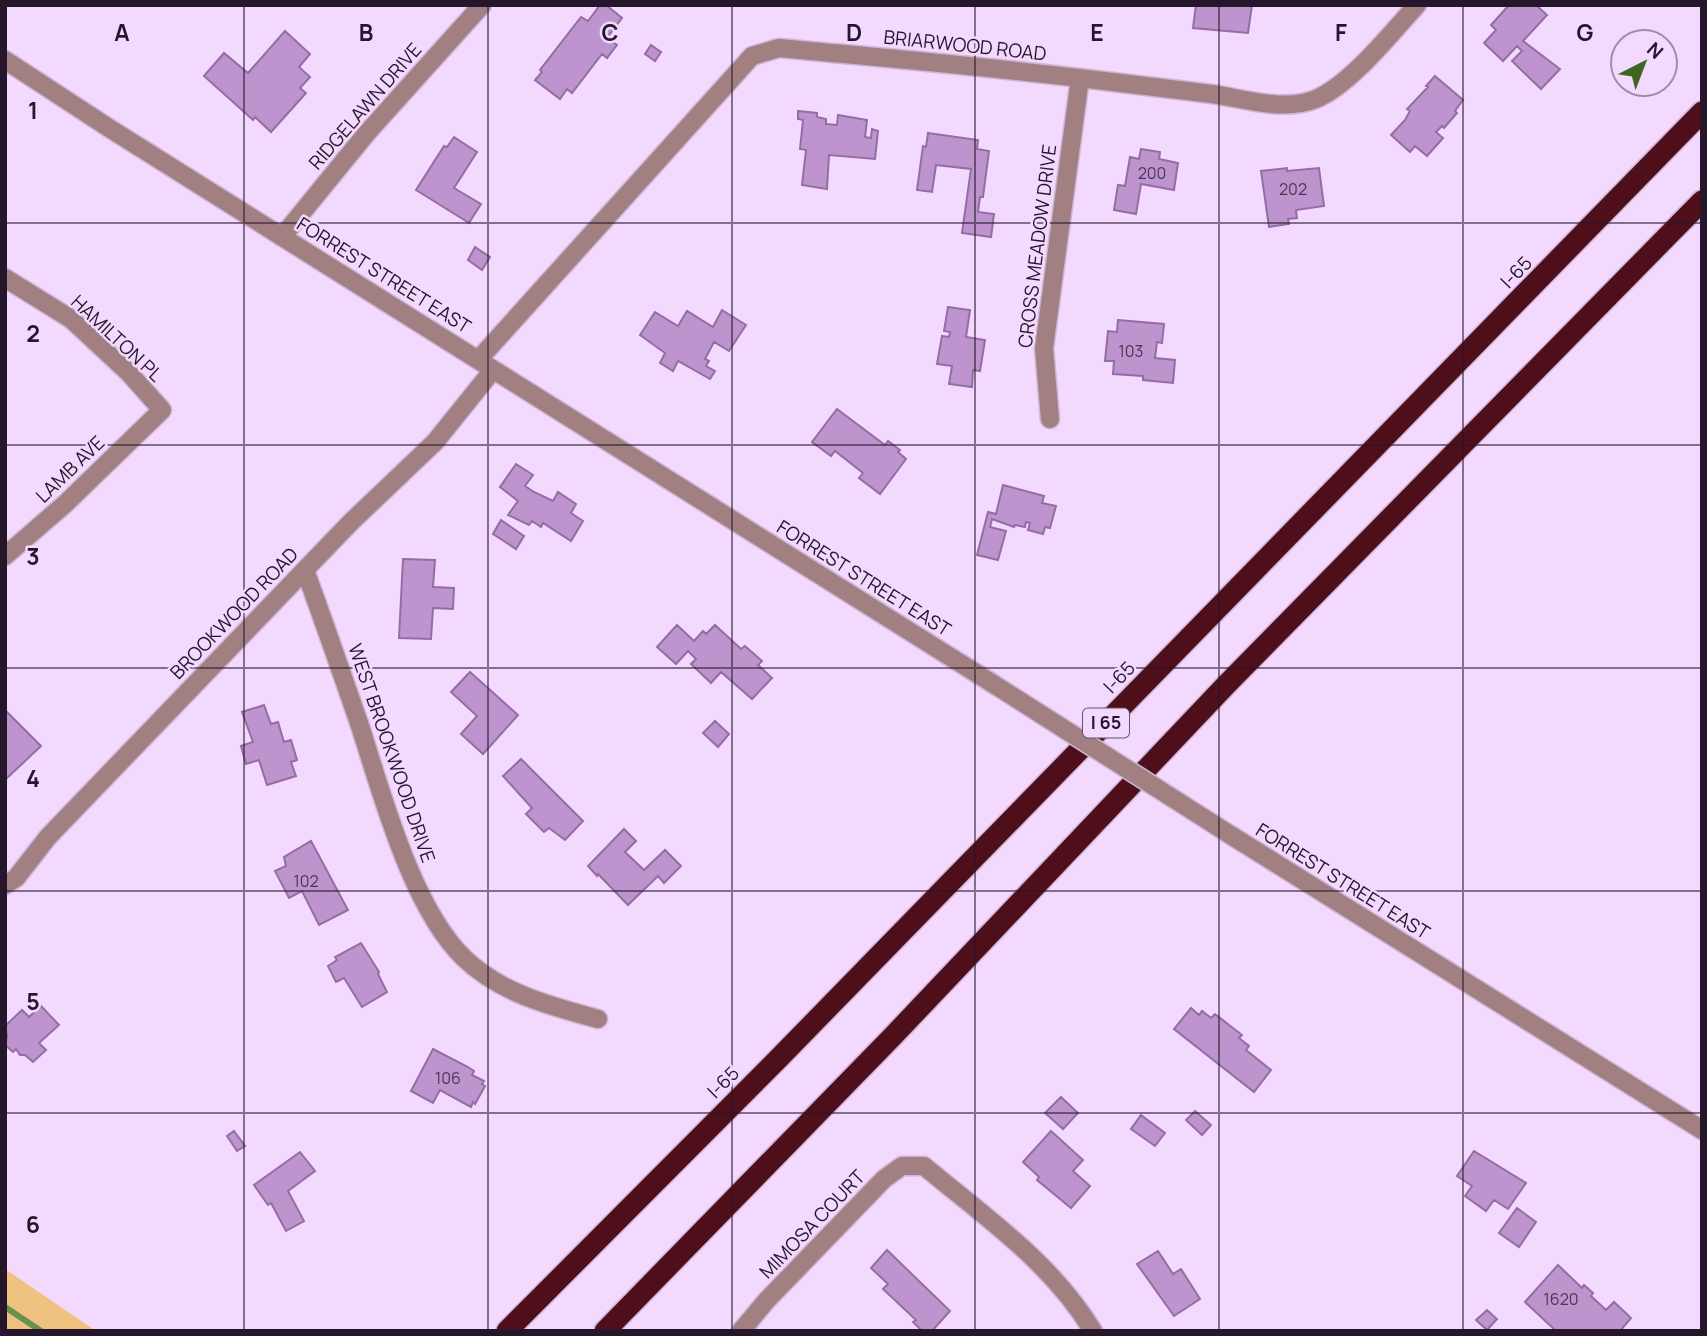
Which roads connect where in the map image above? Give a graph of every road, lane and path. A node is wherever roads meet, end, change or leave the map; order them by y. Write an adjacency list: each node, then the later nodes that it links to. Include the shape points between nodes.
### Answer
1 (482, 5): 7 (street, RIDGELAWN DRIVE, via 366,134)
2 (1417, 5): 4 (street, BRIARWOOD ROAD, via 1334,89 1293,104)
3 (5, 60): 7 (street, FORREST STREET EAST)
4 (1080, 78): 9 (street, BRIARWOOD ROAD, via 779,48 752,56); 12 (street, CROSS MEADOW DRIVE, via 1044,348)
5 (1702, 112): 18 (highway, I-65 / I 65)
6 (1702, 201): 19 (highway, via 1226,685)
7 (282, 237): 9 (street, FORREST STREET EAST)
8 (5, 278): 11 (street, HAMILTON PL, via 71,319)
9 (479, 359): 10 (street, FORREST STREET EAST)
10 (494, 370): 14 (street, BROOKWOOD ROAD, via 435,442); 17 (street, FORREST STREET EAST, bridge)
11 (162, 410): 13 (street, LAMB AVE)
12 (1050, 419)
13 (5, 556)
14 (305, 570): 15 (street, BROOKWOOD ROAD); 16 (street, WEST BROOKWOOD DRIVE, via 385,805 433,918 463,957 501,986)
15 (5, 886)
16 (598, 1019)
17 (1702, 1130)
18 (507, 1331)
19 (605, 1331)
20 (741, 1331): 21 (street, MIMOSA COURT, via 902,1166 924,1166 1037,1260 1070,1296)
21 (1093, 1331)

